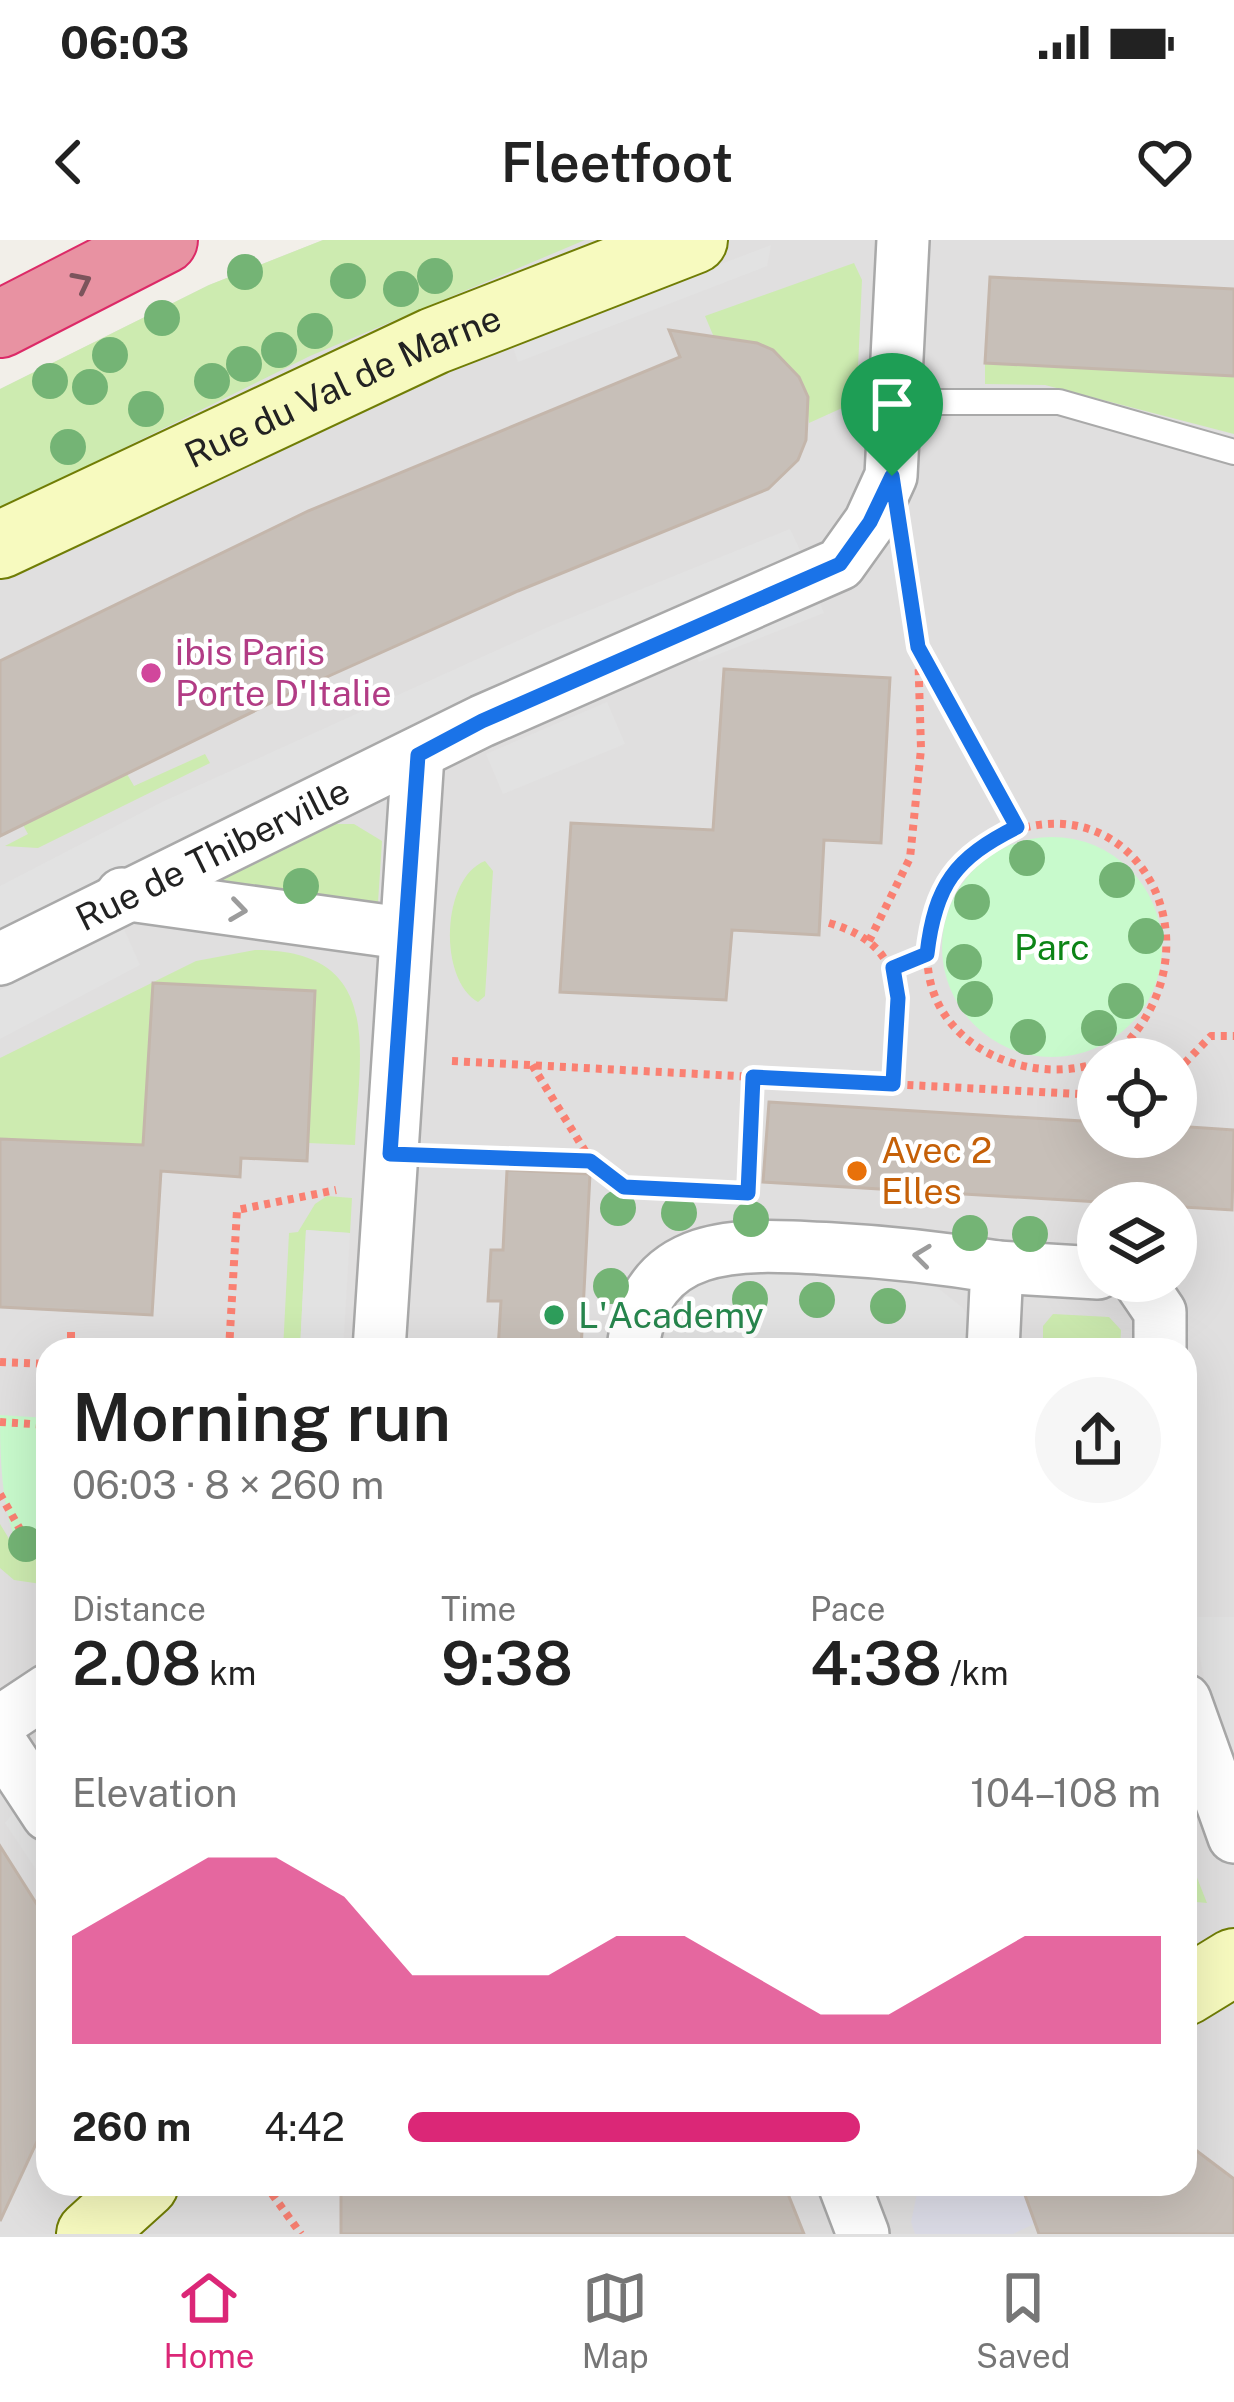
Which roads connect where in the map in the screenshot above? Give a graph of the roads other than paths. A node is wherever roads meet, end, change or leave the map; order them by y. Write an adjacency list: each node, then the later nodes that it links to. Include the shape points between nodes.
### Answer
1 (164, 240): 4 (highway, one-way to 1)
2 (694, 240): 7 (main road, Rue du Val de Marne, via 434,341)
3 (903, 240): 5 (street, Rue de Thiberville)
4 (0, 325)
5 (895, 402): 6 (lane, via 1058,402); 8 (street, Rue de Thiberville, via 892,476 840,564)
6 (1234, 452)
7 (0, 545)
8 (418, 755): 9 (street, Rue de Thiberville); 10 (street)
9 (122, 894): 10 (street, one-way to 10); 11 (street, Rue de Thiberville)
10 (402, 933): 15 (street)
11 (0, 958)
12 (997, 1267): 13 (street); 16 (street, one-way to 16, via 917,1254 716,1248 658,1286); 17 (street)
13 (1077, 1272)
14 (1153, 1302): 18 (street)
15 (380, 1338)
16 (636, 1338)
17 (994, 1338)
18 (1160, 1338)
19 (36, 1698): 20 (street)
20 (0, 1722)
21 (1197, 1734): 24 (street)
22 (0, 1742): 23 (street)
23 (36, 1797)
24 (1234, 1837)
25 (1234, 1962): 26 (main road)
26 (1197, 1985)
27 (132, 2196): 29 (main road)
28 (849, 2196): 30 (street)
29 (90, 2234)
30 (863, 2234)

